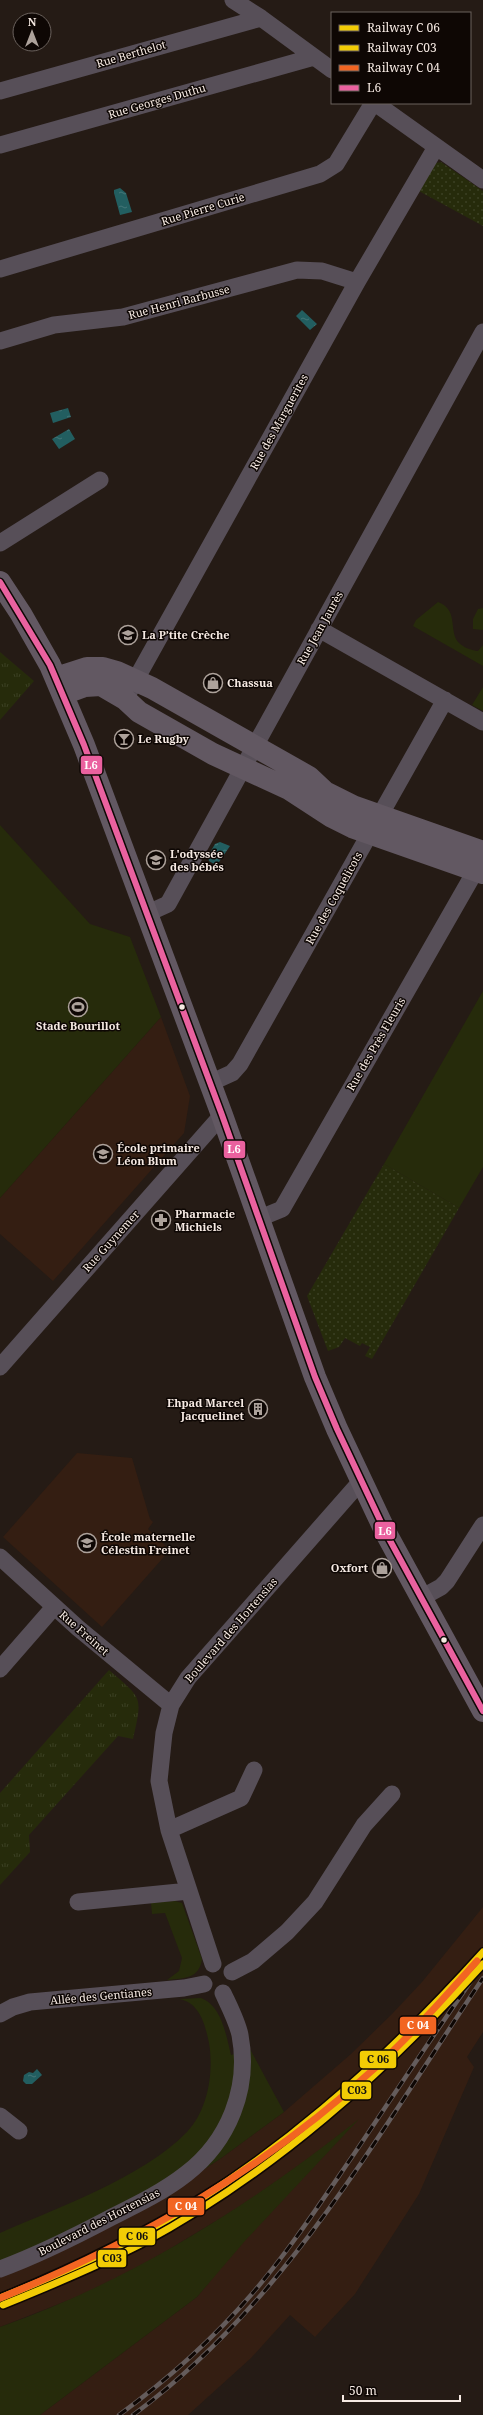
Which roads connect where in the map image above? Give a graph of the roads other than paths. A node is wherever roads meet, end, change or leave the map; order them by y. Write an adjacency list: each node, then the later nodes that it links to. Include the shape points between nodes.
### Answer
1 (233, 0): 2 (street)
2 (261, 18): 3 (street); 5 (street, Rue Berthelot)
3 (314, 57): 4 (street); 8 (street, Rue Georges Duthu)
4 (331, 69)
5 (0, 91)
6 (373, 104): 11 (street, Rue Pierre Curie, via 336,164 320,174)
7 (375, 104): 9 (street)
8 (0, 145)
9 (436, 147): 10 (street); 12 (street, Rue des Marguerites)
10 (483, 180)
11 (0, 269)
12 (357, 282): 14 (street, Rue Henri Barbusse, via 322,271 297,270 123,317 54,325); 19 (street, Rue des Marguerites)
13 (483, 332): 18 (street, Rue Jean Jaurès)
14 (0, 341)
15 (100, 480): 16 (street)
16 (0, 543)
17 (0, 582): 20 (main road, via 21,614)
18 (319, 629): 22 (street); 24 (street, Rue Jean Jaurès)
19 (135, 680): 20 (main road, via 110,670 93,667 78,670); 21 (street, Rue des Marguerites); 24 (main road)
20 (59, 686): 21 (main road, via 101,685); 28 (main road, via 84,745)
21 (125, 699): 25 (main road, via 140,712)
22 (445, 700): 23 (street); 26 (street, Rue des Coquelicots)
23 (483, 722)
24 (254, 747): 25 (street, Rue Jean Jaurès); 26 (main road, via 312,778 325,792 355,807)
25 (242, 768): 26 (main road, via 289,789 332,817); 28 (street, Rue Jean Jaurès, via 168,904)
26 (375, 824): 27 (main road); 29 (street, Rue des Coquelicots, via 240,1064 232,1073)
27 (481, 863): 31 (street, Rue des Près Fleuris, via 282,1209)
28 (146, 914): 29 (main road)
29 (210, 1082): 30 (main road)
30 (222, 1115): 31 (main road); 32 (street, Rue Guynemer)
31 (260, 1218): 33 (main road, via 315,1376)
32 (0, 1367)
33 (361, 1481): 36 (main road); 39 (street, Boulevard des Hortensias, via 188,1678)
34 (483, 1525): 36 (street, via 447,1581)
35 (0, 1557): 37 (street, Rue Freinet)
36 (421, 1598): 40 (main road)
37 (54, 1607): 38 (street); 39 (street, Rue Freinet)
38 (0, 1668)
39 (171, 1705): 43 (street, Boulevard des Hortensias, via 164,1733 159,1782)
40 (483, 1711)
41 (254, 1770): 43 (street, via 241,1798)
42 (392, 1794): 47 (street, via 364,1825 315,1902 287,1932 253,1961)
43 (169, 1830): 44 (street, Boulevard des Hortensias)
44 (189, 1891): 45 (street); 46 (street, Boulevard des Hortensias)
45 (78, 1902)
46 (213, 1964): 47 (street, via 223,1963); 48 (street, via 203,1974)
47 (232, 1972): 49 (street, via 233,1983)
48 (204, 1984): 49 (street, via 210,1991); 50 (street, Allée des Gentianes, via 30,2002)
49 (224, 1993): 53 (street, Boulevard des Hortensias, via 239,2034 243,2058 242,2082 238,2103 217,2143 186,2174 145,2200 27,2259)
50 (0, 2014)
51 (0, 2116): 52 (street)
52 (19, 2131)
53 (0, 2269)

